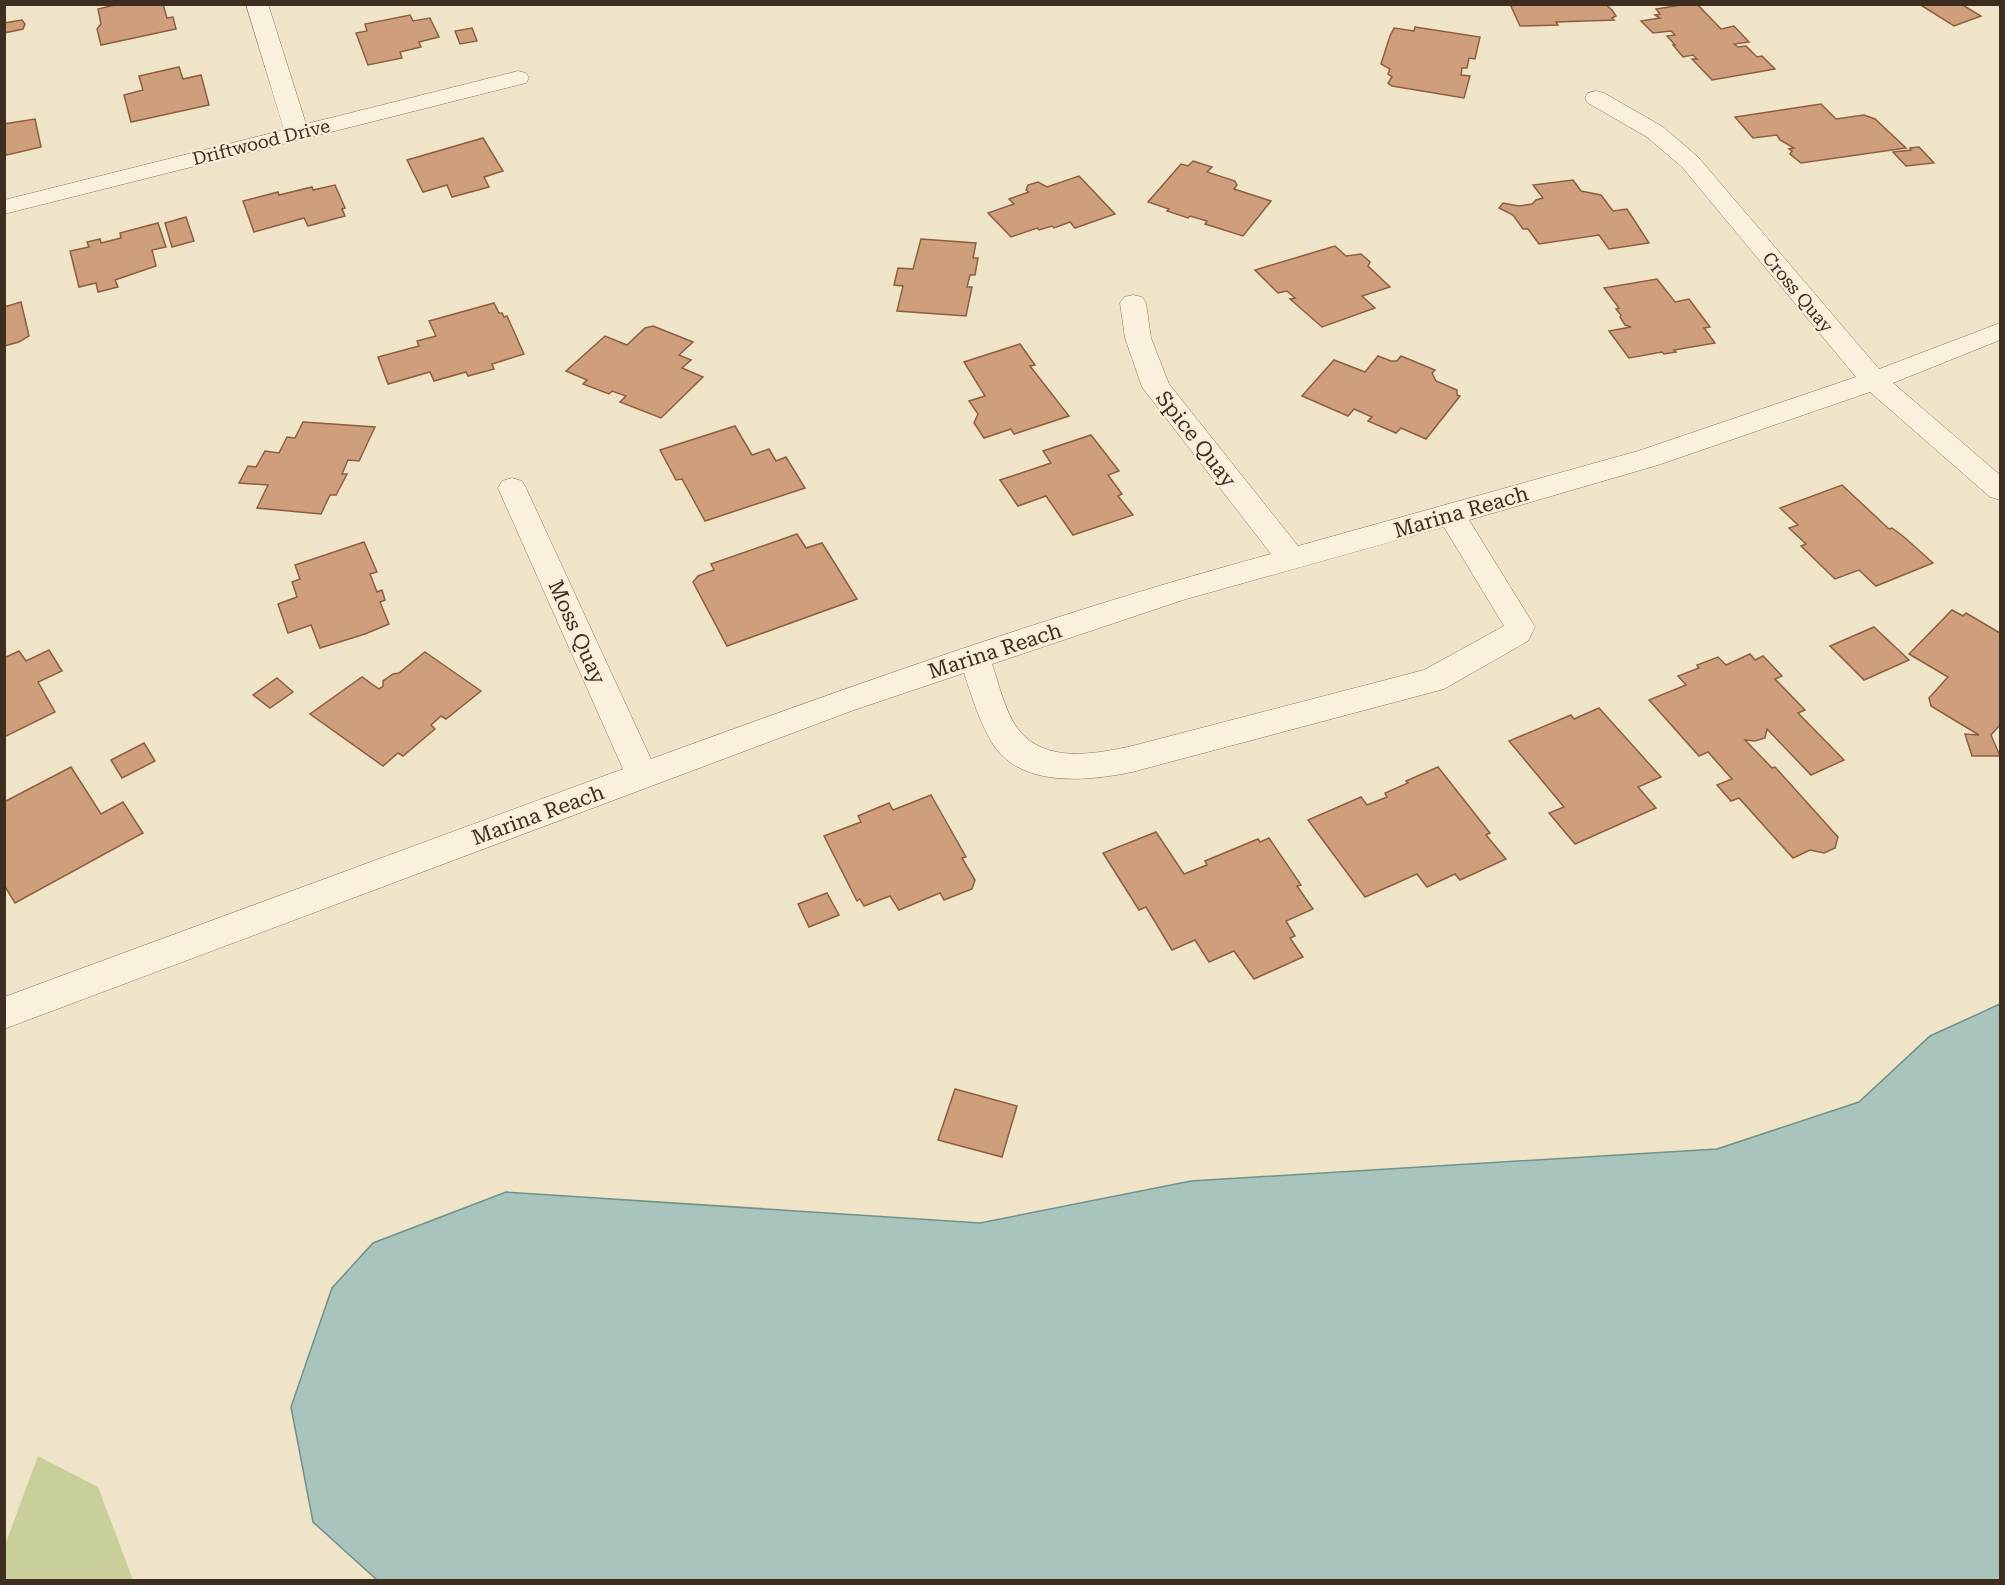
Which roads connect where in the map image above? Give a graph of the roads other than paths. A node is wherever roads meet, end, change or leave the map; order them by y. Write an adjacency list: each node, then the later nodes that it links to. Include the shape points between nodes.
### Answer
1 (257, 4): 4 (street)
2 (518, 78): 4 (street, Driftwood Drive)
3 (1596, 98): 8 (street, Cross Quay, via 1655,132 1689,162)
4 (297, 133): 5 (street, Driftwood Drive)
5 (4, 207)
6 (1133, 303): 12 (street, Spice Quay, via 1138,338 1156,387)
7 (2001, 331): 8 (street, Marina Reach)
8 (1874, 381): 10 (street, Cross Quay); 11 (street, Marina Reach, via 1648,458)
9 (512, 488): 14 (street, Moss Quay)
10 (2001, 490)
11 (1451, 515): 12 (street, Marina Reach); 13 (street, via 1520,627 1517,633 1433,680 1132,759 1098,766 1046,765 1022,752 1006,737)
12 (1292, 560): 13 (street, Marina Reach, via 1178,590)
13 (974, 658): 14 (street, Marina Reach, via 843,701)
14 (643, 776): 15 (street, Marina Reach)
15 (4, 1013)

